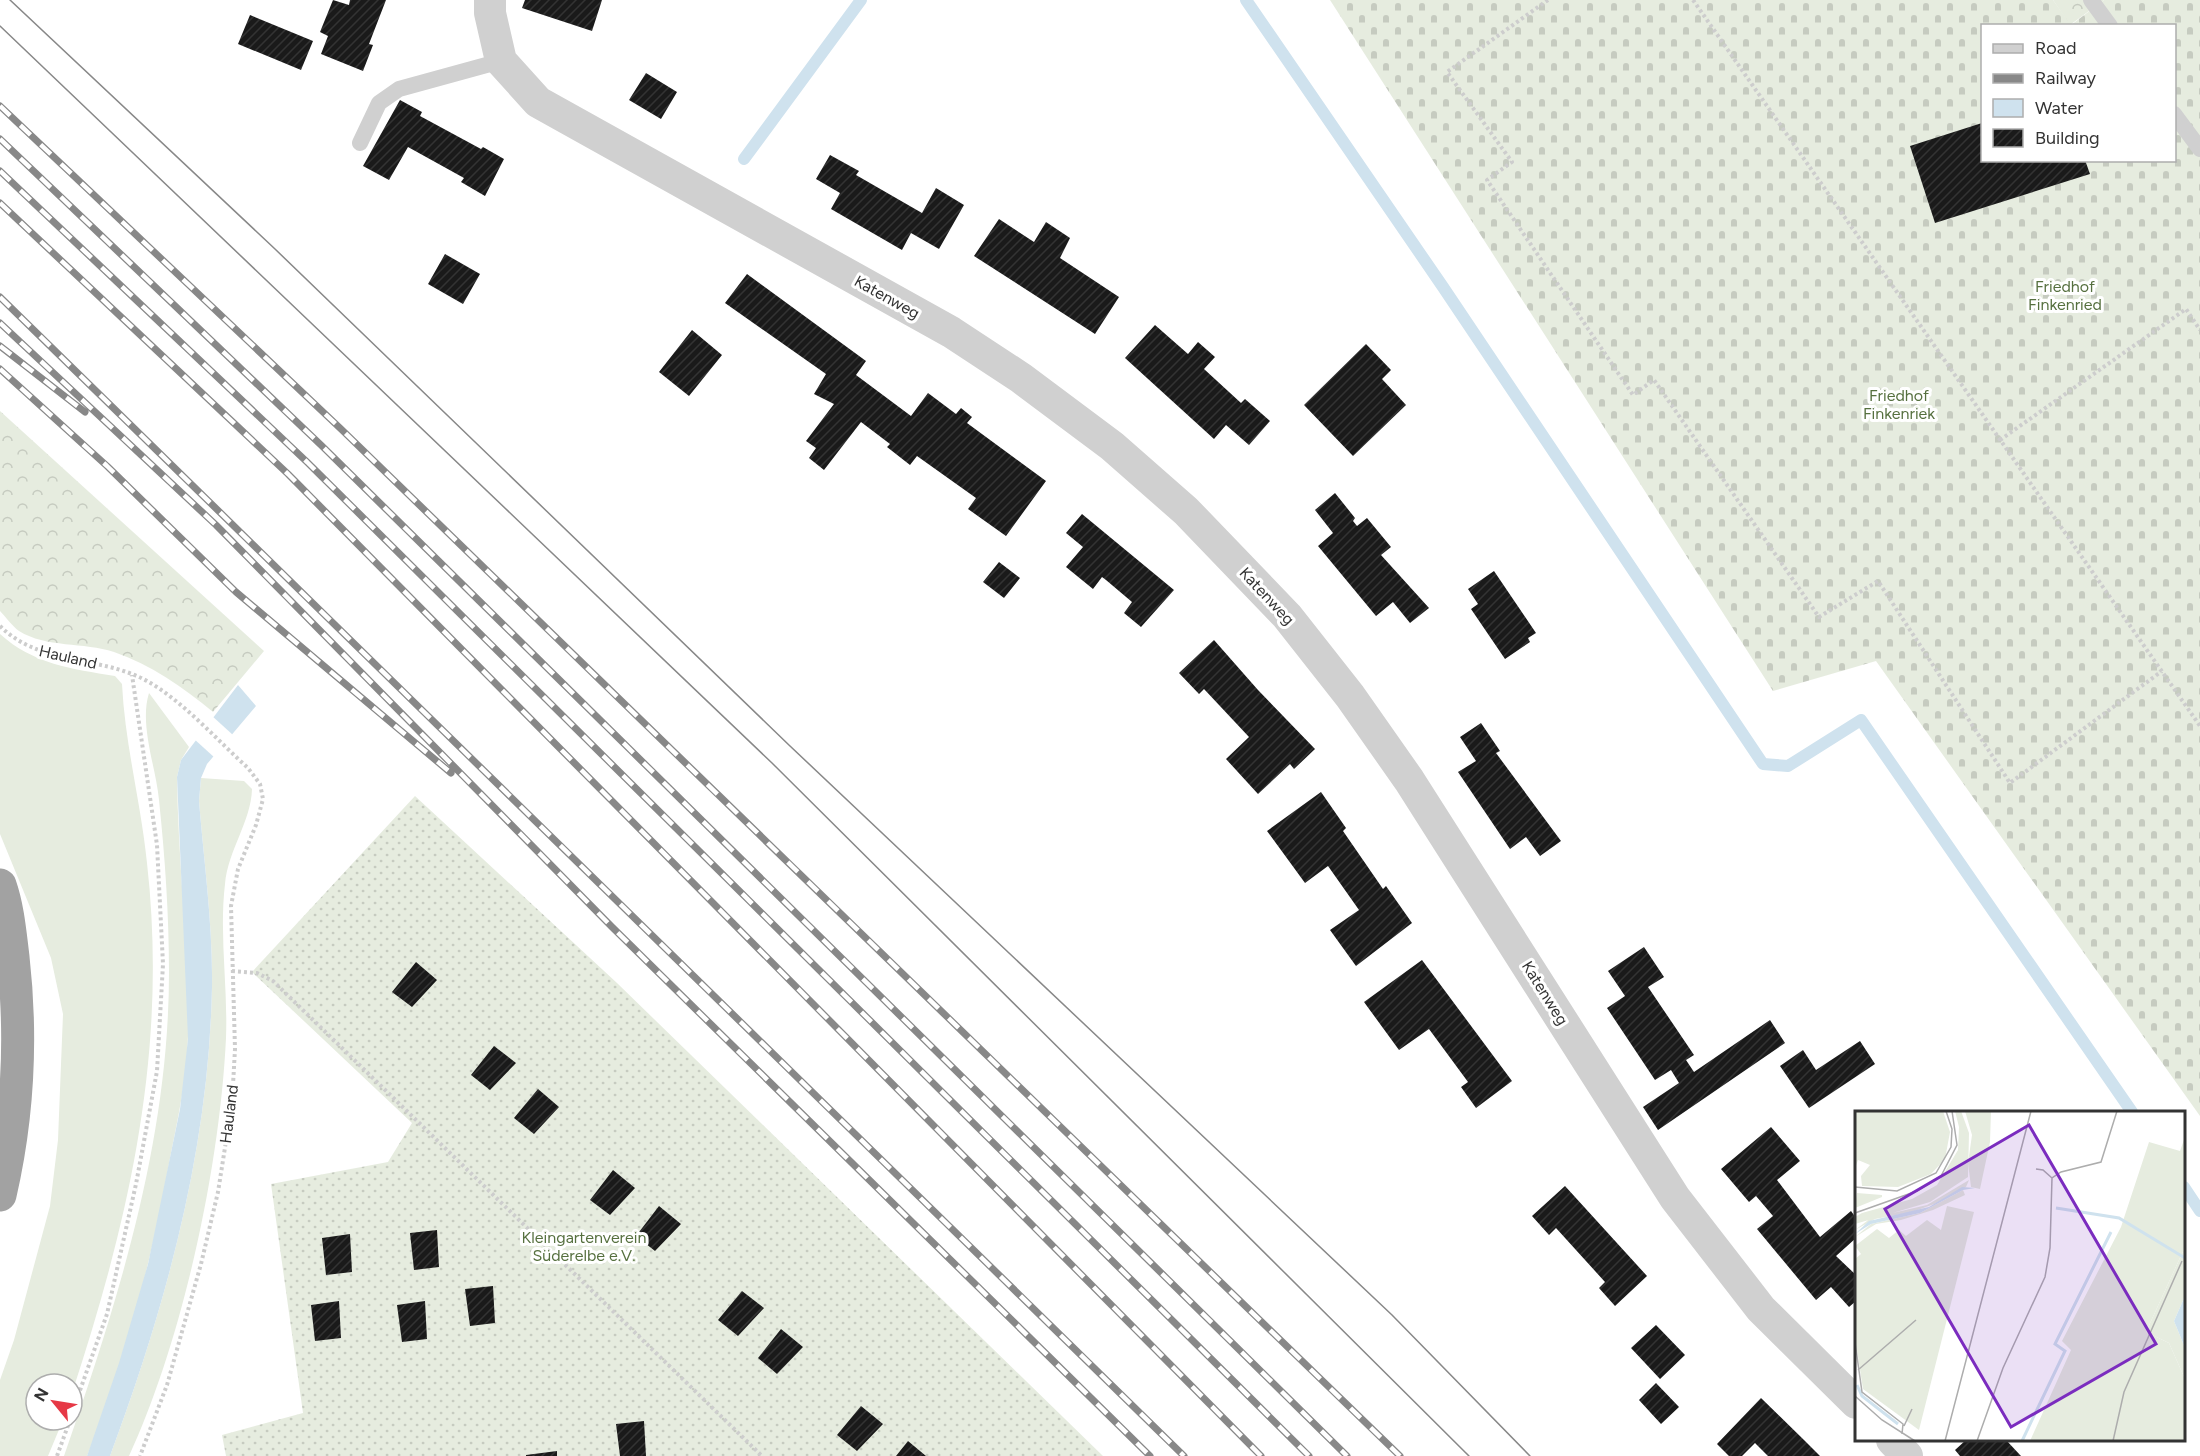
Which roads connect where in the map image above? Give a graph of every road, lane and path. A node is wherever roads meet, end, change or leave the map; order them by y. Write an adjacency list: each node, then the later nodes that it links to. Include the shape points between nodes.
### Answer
1 (490, 0): 6 (street, Katenweg)
2 (1548, 0): 13 (path, via 1447,72 1512,162 1487,180 1633,395 1654,380 1819,618 1878,581 2010,783)
3 (1693, 0): 11 (path)
4 (2091, 0): 5 (lane)
5 (2109, 24)
6 (501, 61): 8 (lane, via 399,89 379,103); 20 (street, Katenweg, via 538,102 951,332 1112,446 1186,511 1287,616 1350,696 1409,780 1675,1197 1716,1254 1761,1309)
7 (2176, 115): 9 (lane)
8 (360, 143)
9 (2200, 149)
10 (2200, 330): 11 (path, via 2186,309)
11 (2000, 440): 13 (path)
12 (0, 626): 14 (path, Hauland, via 33,650)
13 (2162, 671): 15 (path)
14 (132, 674): 17 (path, Hauland, via 172,699 248,768 260,784 262,799 256,825 238,868 231,906); 19 (path, via 157,845 163,964 157,1071 107,1314)
15 (2200, 726)
16 (0, 885): 18 (highway, via 10,933 18,1034 12,1135)
17 (232, 971): 24 (path, Hauland, via 232,1103 218,1192 183,1331); 25 (path, via 257,973 273,981)
18 (0, 1195)
19 (84, 1379)
20 (1855, 1401)
21 (66, 1432): 23 (path)
22 (1893, 1441): 26 (street)
23 (57, 1456)
24 (140, 1456)
25 (762, 1456)
26 (1907, 1456)

